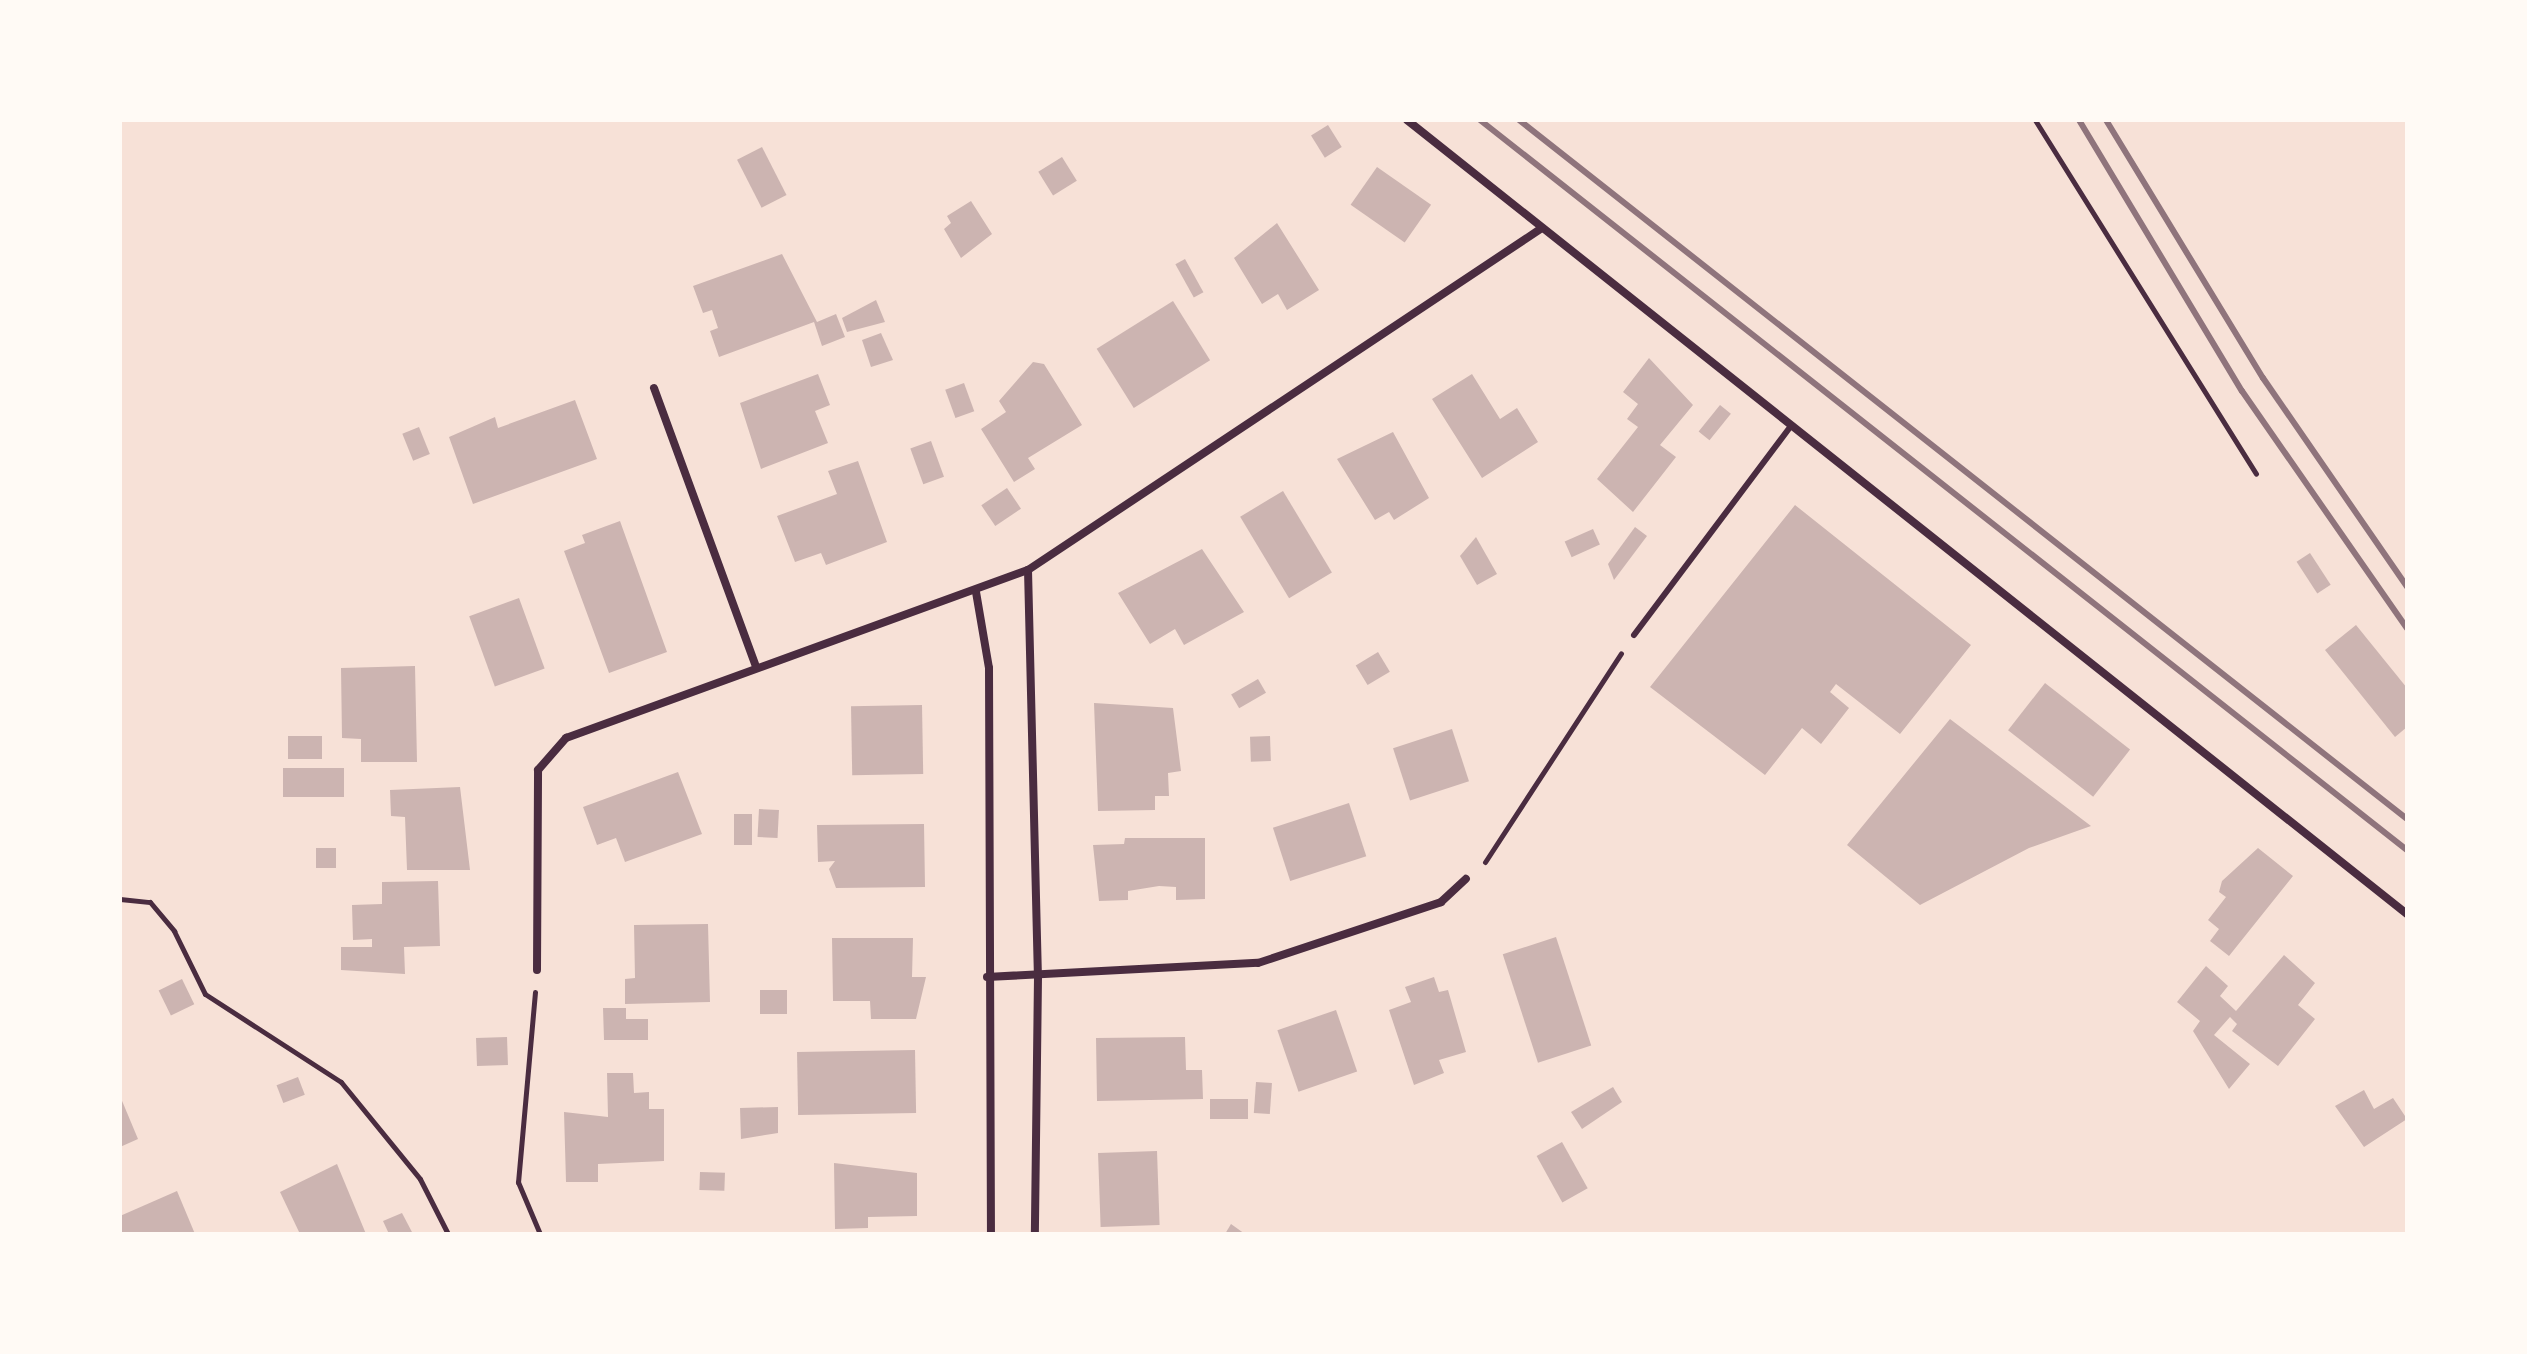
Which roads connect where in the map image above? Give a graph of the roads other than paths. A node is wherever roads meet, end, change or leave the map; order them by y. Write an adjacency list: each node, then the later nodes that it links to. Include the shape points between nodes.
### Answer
1 (1407, 120): 2 (street)
2 (1542, 228): 4 (street); 5 (street)
3 (654, 388): 8 (street)
4 (1791, 426): 7 (lane); 10 (street)
5 (1028, 570): 6 (street); 13 (street)
6 (976, 592): 8 (street); 12 (street, via 989,668)
7 (1634, 635)
8 (756, 666): 11 (street, via 566,738 538,770)
9 (1466, 879): 13 (street, via 1441,902 1258,963)
10 (2407, 914)
11 (537, 970)
12 (987, 977): 13 (street); 14 (street)
13 (1038, 977): 15 (street)
14 (991, 1234)
15 (1035, 1234)

